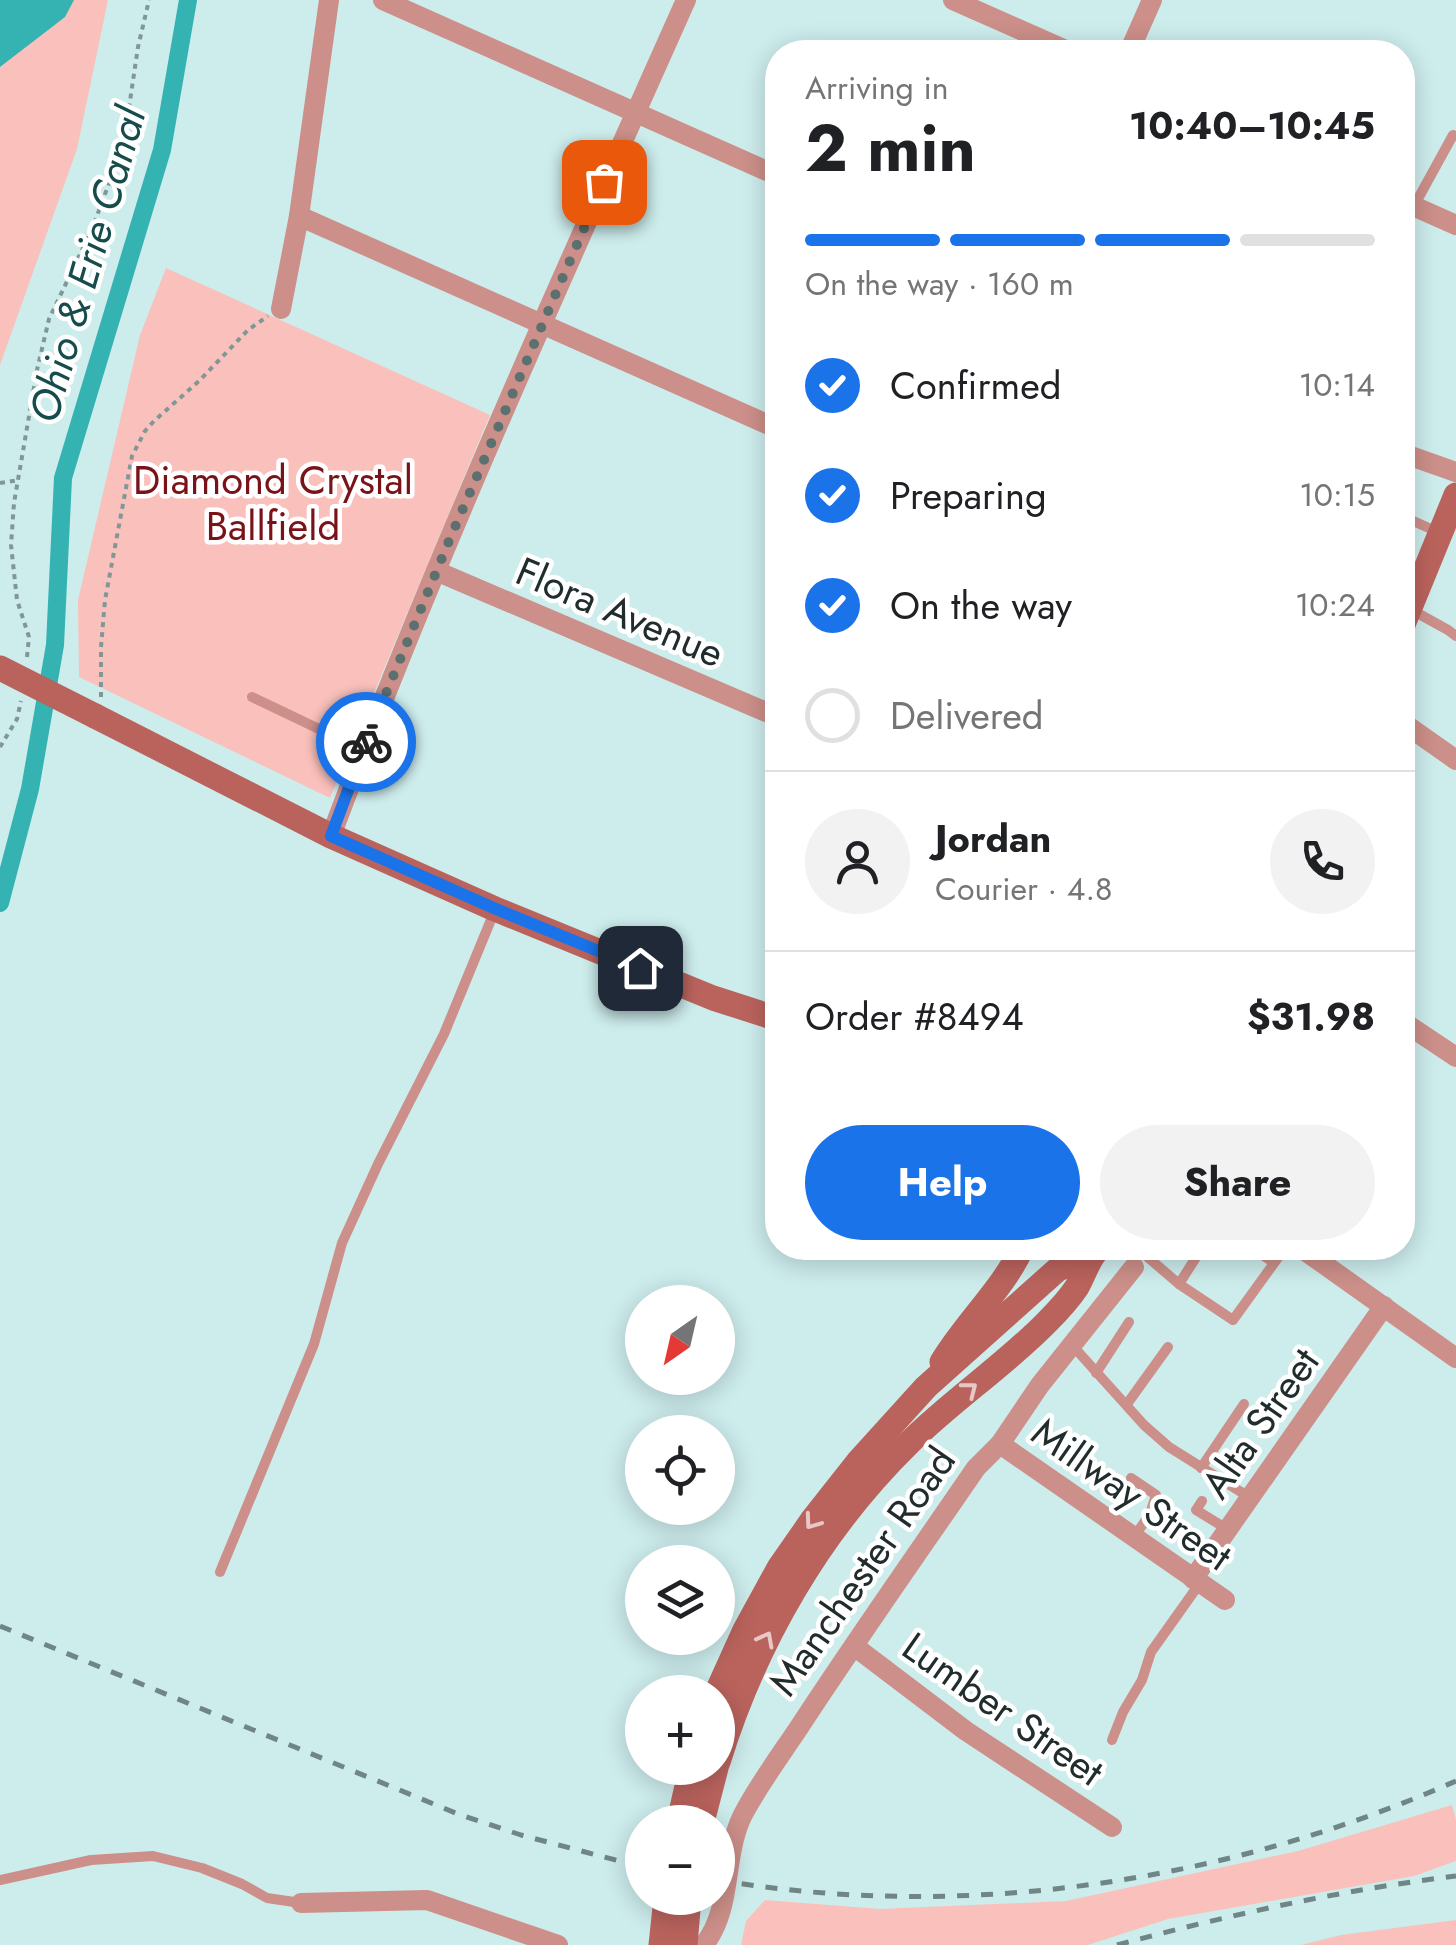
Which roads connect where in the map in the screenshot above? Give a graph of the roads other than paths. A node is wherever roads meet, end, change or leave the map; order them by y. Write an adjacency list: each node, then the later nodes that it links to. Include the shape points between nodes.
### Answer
1 (330, 0): 13 (street)
2 (383, 0): 8 (street)
3 (686, 0): 8 (street)
4 (954, 0): 6 (street)
5 (1152, 0): 7 (street)
6 (1043, 40)
7 (1134, 40)
8 (636, 112): 10 (street); 16 (street)
9 (1455, 133): 11 (lane)
10 (765, 170)
11 (1415, 193)
12 (1415, 207): 14 (street)
13 (299, 216): 15 (street); 16 (street)
14 (1456, 225)
15 (281, 309)
16 (542, 323): 17 (street); 23 (street)
17 (765, 423)
18 (1415, 458): 19 (street)
19 (1456, 472)
20 (1454, 504): 22 (main road)
21 (1415, 522): 22 (lane)
22 (1441, 533): 24 (main road)
23 (436, 572): 29 (street, Flora Avenue); 31 (street)
24 (1415, 596)
25 (1415, 621): 26 (lane)
26 (1456, 636)
27 (0, 668): 33 (main road, bridge)
28 (252, 698): 31 (lane)
29 (765, 711)
30 (1415, 731): 32 (street)
31 (363, 750): 33 (street)
32 (1456, 760)
33 (331, 836): 34 (main road)
34 (496, 909): 35 (main road); 64 (lane, via 342,1244 314,1344)
35 (765, 1015)
36 (1415, 1030): 37 (street)
37 (1456, 1057)
38 (1016, 1260): 54 (main road)
39 (1078, 1260): 54 (main road, via 1058,1269)
40 (1091, 1260): 69 (main road, one-way to 40, via 766,1639 852,1507 907,1444 1047,1322 1076,1290)
41 (1134, 1260): 50 (street, Manchester Road)
42 (1141, 1260): 47 (lane)
43 (1194, 1260): 47 (lane)
44 (1271, 1260): 46 (lane)
45 (1318, 1260): 48 (street)
46 (1274, 1262): 47 (lane, via 1233,1320)
47 (1178, 1284)
48 (1384, 1306): 52 (street); 60 (street, Alta Street)
49 (1129, 1322): 53 (lane)
50 (1072, 1345): 53 (lane); 57 (street, Manchester Road)
51 (1168, 1347): 55 (lane)
52 (1456, 1358)
53 (1096, 1373): 55 (lane)
54 (926, 1387): 68 (main road, one-way to 68, via 805,1531)
55 (1127, 1404): 58 (lane)
56 (1244, 1404): 58 (lane)
57 (1000, 1444): 63 (street, Millway Street); 67 (street, Manchester Road, via 976,1468)
58 (1201, 1468): 60 (lane)
59 (1131, 1478): 63 (lane, via 1156,1495)
60 (1250, 1498): 62 (street, Alta Street)
61 (1202, 1500): 62 (lane, via 1196,1510)
62 (1228, 1530): 65 (street, Alta Street)
63 (1134, 1537): 65 (street, Millway Street)
64 (220, 1572)
65 (1196, 1581): 66 (street, Millway Street); 70 (lane, via 1151,1652)
66 (1225, 1600)
67 (854, 1646): 71 (street, Lumber Street, via 966,1731); 79 (street, Manchester Road, via 744,1811 730,1850 723,1906)
68 (725, 1675)
69 (735, 1714)
70 (1112, 1740)
71 (1112, 1827)
72 (0, 1880): 73 (lane, via 91,1860 153,1856 202,1868 267,1898)
73 (301, 1903): 76 (street, via 426,1900)
74 (665, 1915): 77 (main road)
75 (688, 1915): 78 (main road)
76 (558, 1945)
77 (662, 1945)
78 (685, 1945)
79 (704, 1945)

